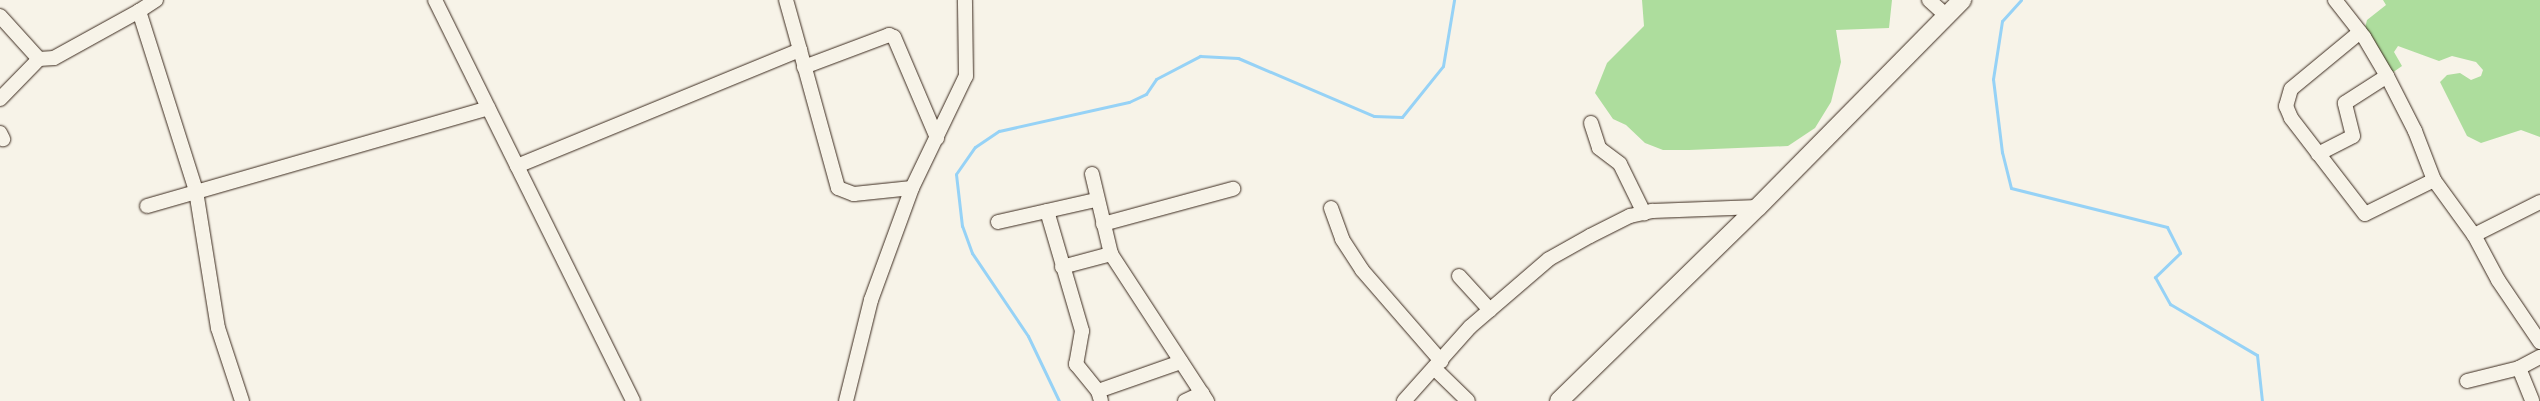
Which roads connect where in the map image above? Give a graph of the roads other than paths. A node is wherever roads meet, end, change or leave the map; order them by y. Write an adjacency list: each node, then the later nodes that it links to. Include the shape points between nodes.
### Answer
1 (156, 0): 8 (street)
2 (435, 0): 17 (street)
3 (786, 0): 12 (street)
4 (965, 0): 19 (street, via 966,76)
5 (1929, 0): 9 (street)
6 (1962, 0): 9 (main road)
7 (2335, 0): 11 (street)
8 (139, 11): 13 (street, via 54,58); 26 (street)
9 (1946, 16): 30 (main road)
10 (2, 23): 13 (street)
11 (2360, 32): 15 (street); 20 (street, via 2297,83 2286,97 2291,118)
12 (800, 50): 14 (street); 21 (street)
13 (39, 59): 16 (street)
14 (804, 67): 19 (street, via 889,36 894,37); 24 (street, via 838,188 854,194)
15 (2387, 76): 20 (street, via 2345,104 2353,136); 23 (street, via 2415,131)
16 (0, 99)
17 (488, 108): 21 (street); 26 (street)
18 (1591, 123): 33 (street, via 1599,148 1620,164)
19 (936, 138): 24 (street)
20 (2318, 154): 23 (street, via 2365,214)
21 (517, 166): 50 (street)
22 (1092, 174): 27 (street)
23 (2434, 180): 36 (street)
24 (912, 188): 51 (street, via 871,300)
25 (1233, 190): 35 (street)
26 (196, 191): 29 (street); 49 (street, via 218,328)
27 (1096, 200): 32 (street); 35 (street)
28 (2540, 202): 36 (street)
29 (147, 206)
30 (1758, 207): 33 (street, via 1690,207); 55 (main road)
31 (1331, 208): 44 (street, via 1342,239 1362,270)
32 (1047, 211): 34 (street); 38 (street)
33 (1644, 213): 40 (street, via 1630,216 1549,259)
34 (998, 222)
35 (1103, 224): 37 (street)
36 (2474, 235): 41 (street, via 2498,280)
37 (1111, 254): 38 (street); 43 (street)
38 (1062, 267): 47 (street, via 1082,331 1076,364)
39 (1460, 276): 40 (street)
40 (1490, 310): 44 (street)
41 (2540, 342)
42 (2540, 357): 45 (street)
43 (1181, 362): 47 (street); 48 (street)
44 (1437, 364): 53 (street); 54 (street)
45 (2519, 368): 46 (street); 56 (street)
46 (2467, 381)
47 (1100, 396)
48 (1205, 397): 52 (street)
49 (242, 401)
50 (632, 401)
51 (846, 401)
52 (1185, 401)
53 (1404, 401)
54 (1468, 401)
55 (1559, 401)
56 (2532, 401)

